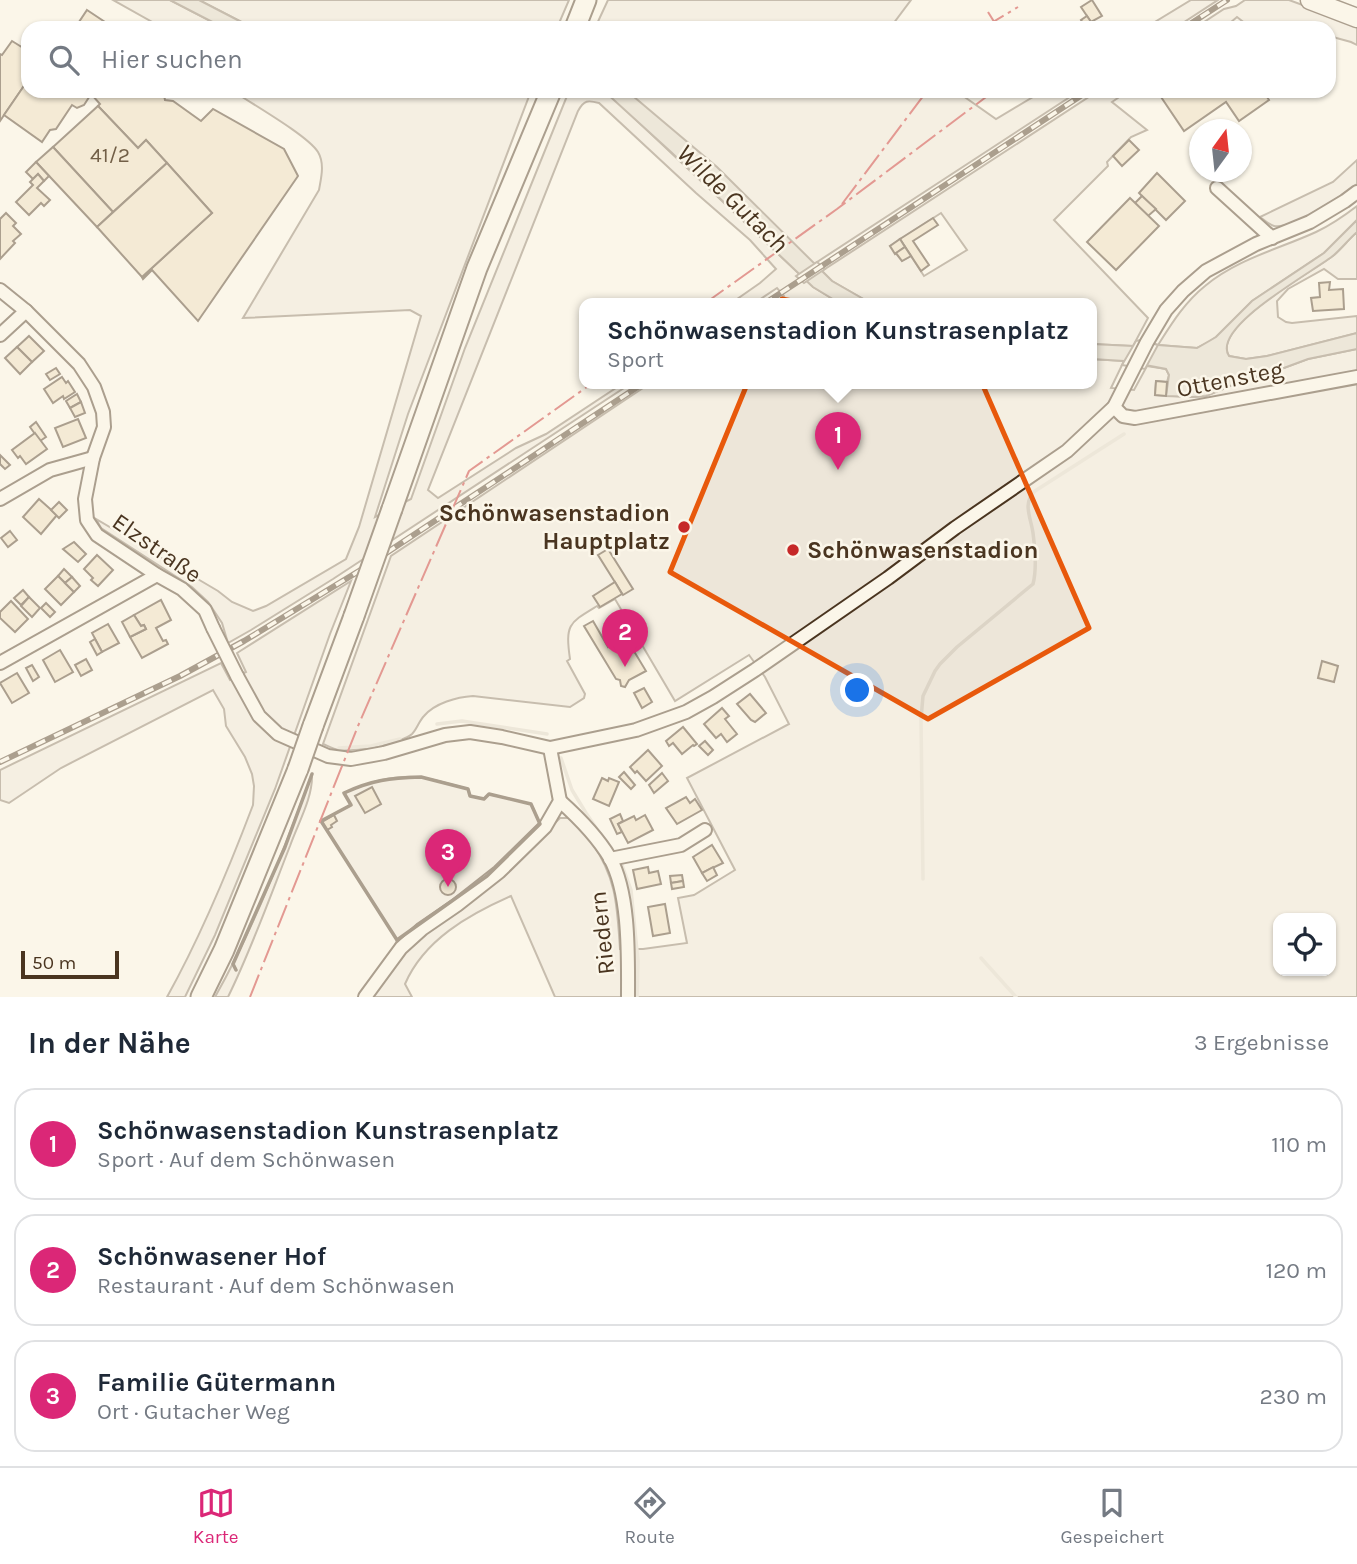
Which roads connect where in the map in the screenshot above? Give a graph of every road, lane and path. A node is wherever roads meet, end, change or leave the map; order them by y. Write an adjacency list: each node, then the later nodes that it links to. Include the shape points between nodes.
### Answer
1 (1310, 0): 3 (main road)
2 (587, 2): 4 (highway)
3 (1357, 18)
4 (578, 21)
5 (548, 98): 22 (highway, bridge, via 477,268 298,769)
6 (1217, 188): 8 (street)
7 (1357, 192): 8 (street, via 1310,222)
8 (1272, 238): 13 (street, via 1214,265 1166,310)
9 (0, 290): 10 (street, Elzstraße)
10 (26, 311): 11 (street); 14 (street, Elzstraße, via 79,364 94,387 103,427)
11 (0, 335)
12 (1357, 377): 13 (street, Ottensteg, via 1135,418)
13 (1114, 407): 18 (street, via 1067,451 713,697 656,724)
14 (93, 458): 15 (street, via 50,470); 16 (street, Elzstraße, via 85,499 87,520 97,535)
15 (0, 499)
16 (157, 575): 17 (street); 18 (street, Elzstraße, bridge, via 205,610 259,716 278,734 328,756 351,759 470,733)
17 (0, 663)
18 (550, 748): 19 (street)
19 (560, 801): 21 (street, Riedern, via 582,821); 23 (street, via 545,827 499,872 401,948)
20 (705, 830): 21 (street, via 681,845)
21 (610, 859): 24 (street, Riedern, via 622,888)
22 (201, 997)
23 (365, 997)
24 (628, 997)

